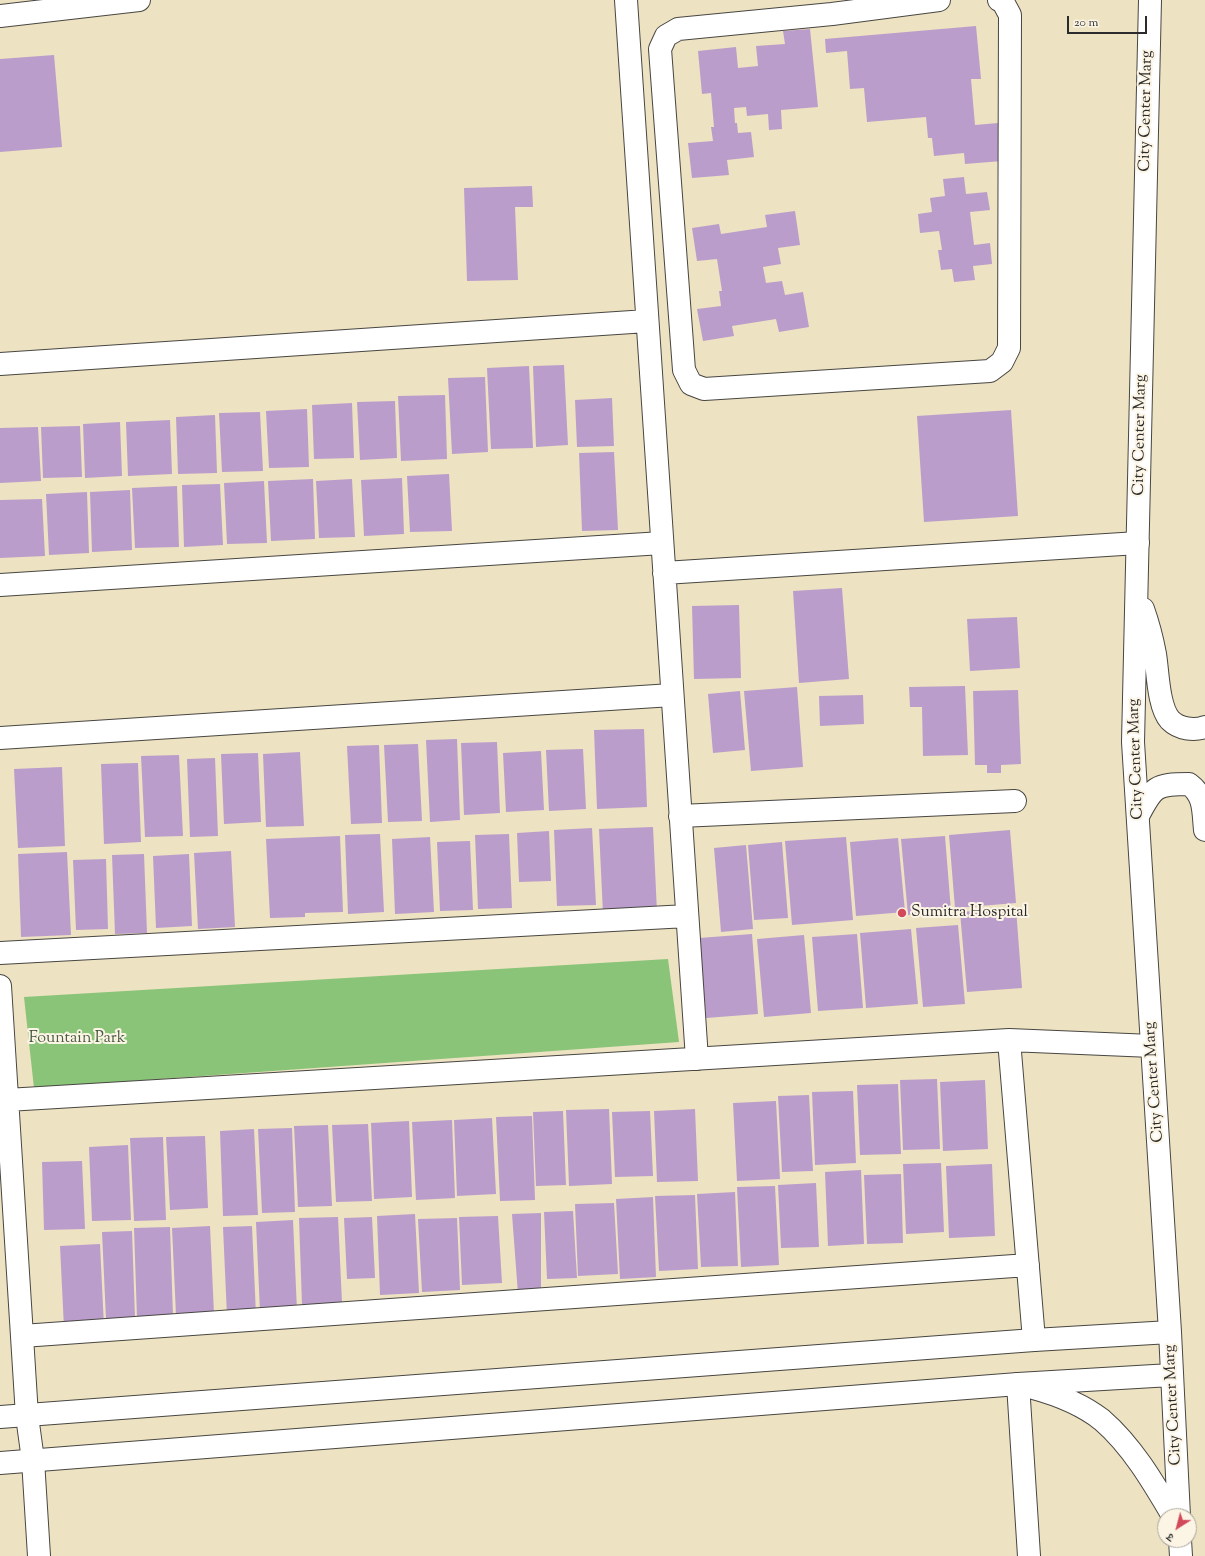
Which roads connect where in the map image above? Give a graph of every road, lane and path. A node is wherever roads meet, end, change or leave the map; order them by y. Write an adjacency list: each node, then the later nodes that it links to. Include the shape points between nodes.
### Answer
1 (139, 0): 8 (street)
2 (626, 0): 9 (street)
3 (939, 0): 6 (street)
4 (999, 0): 6 (street, via 1003,2 1010,15 1009,348 1002,362 990,371 704,389 691,384 684,370 660,49 666,36 678,29)
5 (1150, 0): 12 (street, City Center Marg)
6 (832, 7)
7 (0, 12): 8 (street)
8 (0, 16)
9 (647, 321): 10 (street); 11 (street)
10 (0, 364)
11 (662, 542): 13 (street); 14 (street)
12 (1138, 543): 13 (street); 15 (street, City Center Marg)
13 (664, 573): 16 (street)
14 (0, 585)
15 (1137, 593): 17 (street, via 1148,622 1166,713 1176,725 1198,729); 21 (street, City Center Marg, via 1133,742)
16 (672, 695): 18 (street); 20 (street)
17 (1205, 727)
18 (0, 738)
19 (1015, 801): 20 (street)
20 (680, 816): 23 (street)
21 (1138, 816): 22 (street, via 1152,791 1168,785 1189,784 1200,796); 27 (street, City Center Marg)
22 (1205, 830)
23 (687, 916): 24 (street); 28 (street)
24 (0, 953)
25 (0, 986): 29 (street)
26 (1009, 1040): 27 (street); 28 (street); 30 (street)
27 (1152, 1046): 31 (street, City Center Marg)
28 (697, 1059): 29 (street)
29 (7, 1100): 32 (street)
30 (1028, 1265): 32 (street); 33 (street)
31 (1170, 1332): 33 (street); 34 (street, City Center Marg)
32 (22, 1336): 36 (street)
33 (1034, 1340): 36 (street)
34 (1171, 1375): 35 (street); 41 (street, City Center Marg)
35 (1018, 1384): 38 (street); 40 (street, via 1068,1400 1101,1420 1145,1469); 43 (street)
36 (26, 1416): 37 (street); 38 (street)
37 (0, 1417)
38 (33, 1460): 39 (street); 42 (street)
39 (0, 1463)
40 (1168, 1508)
41 (1179, 1508)
42 (39, 1556)
43 (1029, 1556)

